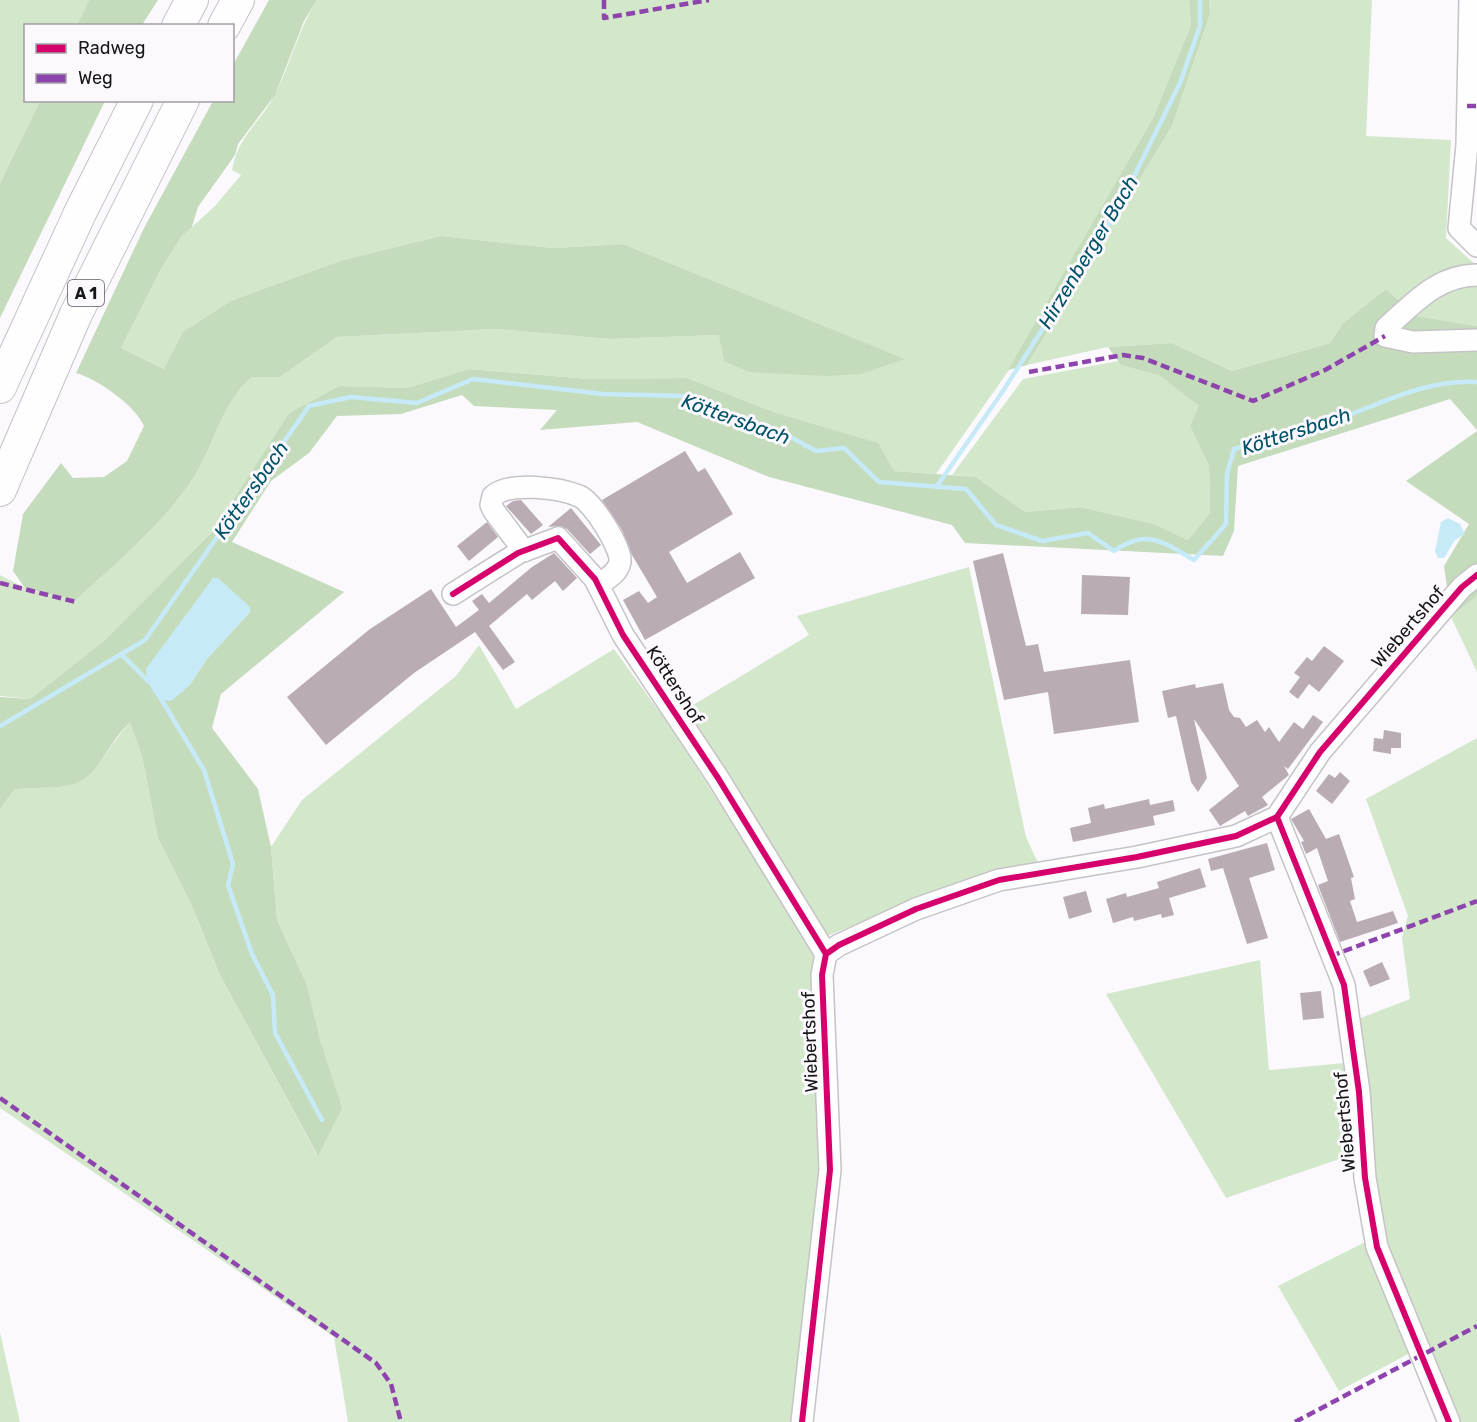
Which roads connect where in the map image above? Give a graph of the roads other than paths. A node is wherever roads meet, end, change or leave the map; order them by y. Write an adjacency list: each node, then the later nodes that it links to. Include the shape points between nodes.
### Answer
1 (192, 0): 4 (highway)
2 (238, 0): 5 (highway)
3 (1470, 0): 8 (street, via 1467,145 1459,228)
4 (179, 24)
5 (225, 24)
6 (136, 102): 11 (highway, A 1)
7 (182, 102): 12 (highway, A 1, via 76,315)
8 (1477, 246)
9 (1477, 275): 10 (street, via 1437,283 1386,328 1385,336 1413,342)
10 (1477, 340)
11 (0, 387)
12 (0, 490)
13 (524, 551): 15 (street, Köttershof, via 558,538); 15 (street, via 491,506 494,496 510,488 544,488 580,496 619,552 615,573); 16 (street, Köttershof)
14 (1477, 574): 17 (street, Wiebertshof, via 1320,752)
15 (598, 585): 18 (street, Köttershof, via 623,634 718,778)
16 (453, 594)
17 (1277, 817): 18 (street, via 1236,836 999,880 916,909); 20 (street, Wiebertshof, via 1344,985 1359,1092 1365,1178 1377,1247)
18 (826, 954): 19 (street, Wiebertshof, via 822,975 830,1170)
19 (802, 1422)
20 (1449, 1422)

